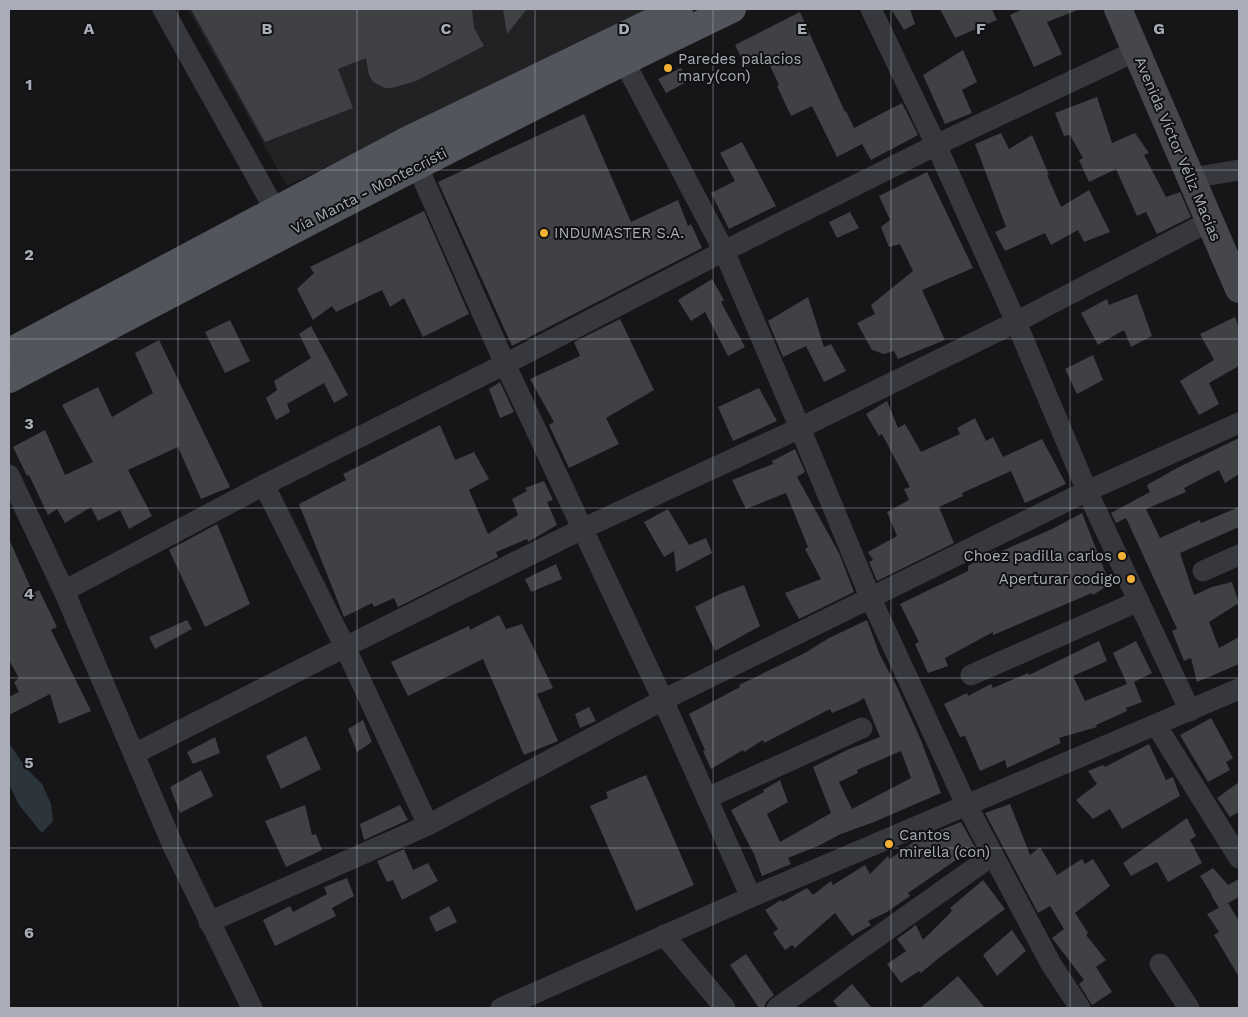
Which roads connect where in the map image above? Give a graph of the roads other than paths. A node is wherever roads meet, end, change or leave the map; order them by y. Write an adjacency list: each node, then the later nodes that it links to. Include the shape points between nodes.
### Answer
1 (163, 9): 14 (street)
2 (679, 9): 6 (main road, Vía Manta - Montecristi)
3 (732, 9): 6 (main road, Vía Manta - Montecristi)
4 (871, 9): 9 (street)
5 (1118, 9): 7 (street, Avenida Víctor Véliz Macías)
6 (618, 51): 8 (main road, Vía Manta - Montecristi); 10 (main road, Vía Manta - Montecristi); 15 (street)
7 (1136, 51): 9 (street); 12 (street, Avenida Víctor Véliz Macías)
8 (406, 141): 10 (street); 14 (main road, Vía Manta - Montecristi)
9 (936, 145): 15 (street); 17 (street)
10 (418, 166): 14 (main road, Vía Manta - Montecristi); 19 (street)
11 (1239, 170): 12 (street)
12 (1192, 178): 13 (street, Avenida Víctor Véliz Macías)
13 (1210, 220): 16 (street, Avenida Víctor Véliz Macías); 17 (street)
14 (282, 221): 18 (main road, Vía Manta - Montecristi); 20 (main road, Vía Manta - Montecristi)
15 (724, 251): 19 (street); 22 (street)
16 (1239, 289)
17 (1016, 322): 22 (street); 25 (street)
18 (9, 352)
19 (505, 364): 24 (street); 26 (street)
20 (9, 379)
21 (1239, 423): 25 (street)
22 (800, 428): 26 (street); 30 (street)
23 (9, 475): 29 (street)
24 (264, 485): 29 (street); 32 (street)
25 (1087, 491): 30 (street); 31 (street)
26 (582, 528): 32 (street); 35 (street)
27 (1239, 555): 28 (street)
28 (1203, 571)
29 (64, 591): 39 (street)
30 (870, 599): 35 (street); 41 (street)
31 (1139, 601): 33 (street); 36 (street)
32 (344, 647): 39 (street); 42 (street)
33 (971, 675)
34 (1239, 689): 36 (street)
35 (663, 700): 40 (street); 42 (street)
36 (1190, 711): 37 (street)
37 (1156, 725): 41 (street); 43 (street)
38 (862, 728): 40 (street)
39 (134, 754): 46 (street)
40 (707, 798): 45 (street)
41 (966, 804): 44 (street); 45 (street)
42 (428, 825): 46 (street)
43 (1238, 854)
44 (993, 855): 52 (street); 53 (street, via 1051,964)
45 (751, 897): 47 (street)
46 (209, 922): 49 (street)
47 (664, 935): 50 (street); 51 (street)
48 (1160, 964): 54 (street)
49 (252, 1008)
50 (501, 1008)
51 (725, 1008)
52 (776, 1008)
53 (1080, 1008)
54 (1190, 1008)

